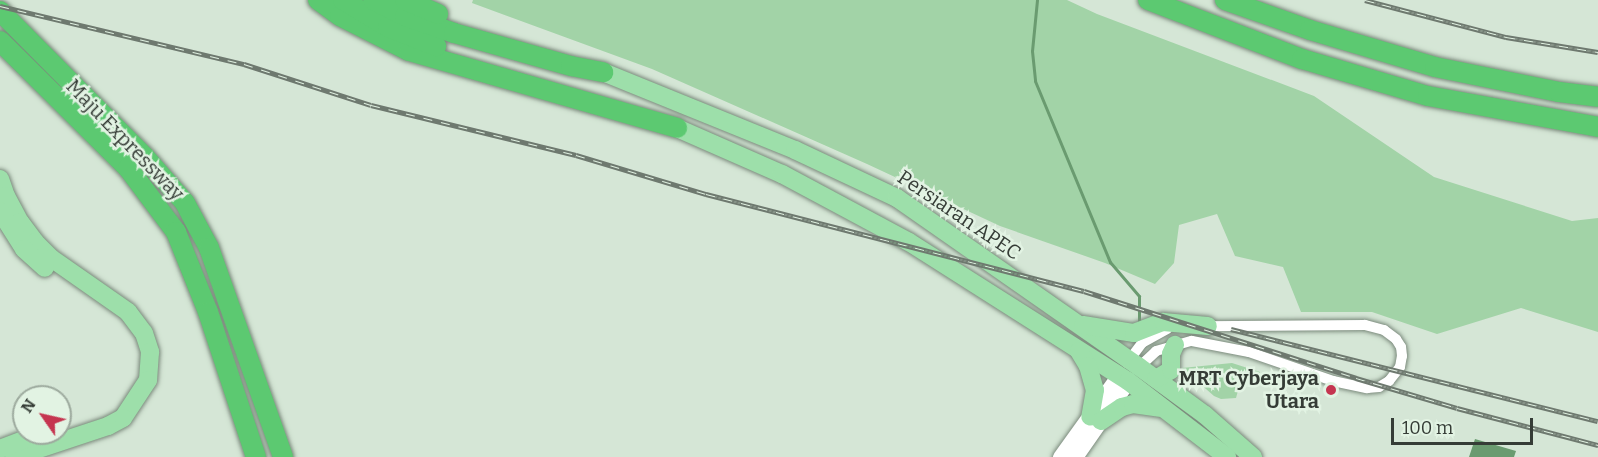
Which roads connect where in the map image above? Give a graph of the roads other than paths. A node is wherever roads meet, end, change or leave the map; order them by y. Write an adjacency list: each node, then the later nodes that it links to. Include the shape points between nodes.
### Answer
1 (318, 0): 12 (highway, via 340,16 409,51)
2 (343, 0): 12 (highway, via 388,27 422,41 552,82)
3 (373, 0): 9 (highway, via 454,33 552,62)
4 (405, 0): 9 (highway)
5 (1148, 0): 11 (highway, via 1302,59 1428,96)
6 (1226, 0): 10 (highway, via 1435,67)
7 (0, 11): 27 (highway, Maju Expressway, via 145,157 185,203 197,222)
8 (0, 41): 26 (highway, Maju Expressway, via 128,168 176,232)
9 (603, 72): 15 (main road, Persiaran APEC, via 795,150 897,198)
10 (1598, 97)
11 (1598, 127)
12 (677, 128): 18 (main road, via 782,174 880,225)
13 (0, 179): 25 (main road, via 20,222 35,242 51,258 128,312 144,333 150,352 148,380 123,417 108,426)
14 (0, 211): 24 (main road, via 24,249 119,321 138,353 137,377 129,394 103,416)
15 (1078, 324): 16 (main road, via 1134,333 1162,322); 19 (main road, Persiaran APEC)
16 (1208, 326): 17 (street, via 1365,326 1384,330 1396,339 1402,356 1389,381 1367,388 1333,381 1231,347 1192,342); 19 (street, via 1167,329 1142,343)
17 (1175, 345): 19 (street); 21 (main road, via 1171,370)
18 (1078, 349): 20 (main road); 23 (main road, via 1095,390)
19 (1134, 363): 20 (street); 21 (main road, Persiaran APEC)
20 (1123, 378): 22 (main road); 23 (main road)
21 (1156, 380): 31 (main road, Persiaran APEC)
22 (1162, 408): 23 (main road, via 1133,404); 30 (main road)
23 (1095, 419): 28 (main road); 29 (main road)
24 (72, 425)
25 (14, 457)
26 (256, 457)
27 (283, 457)
28 (1060, 457)
29 (1075, 457)
30 (1227, 457)
31 (1254, 457)

